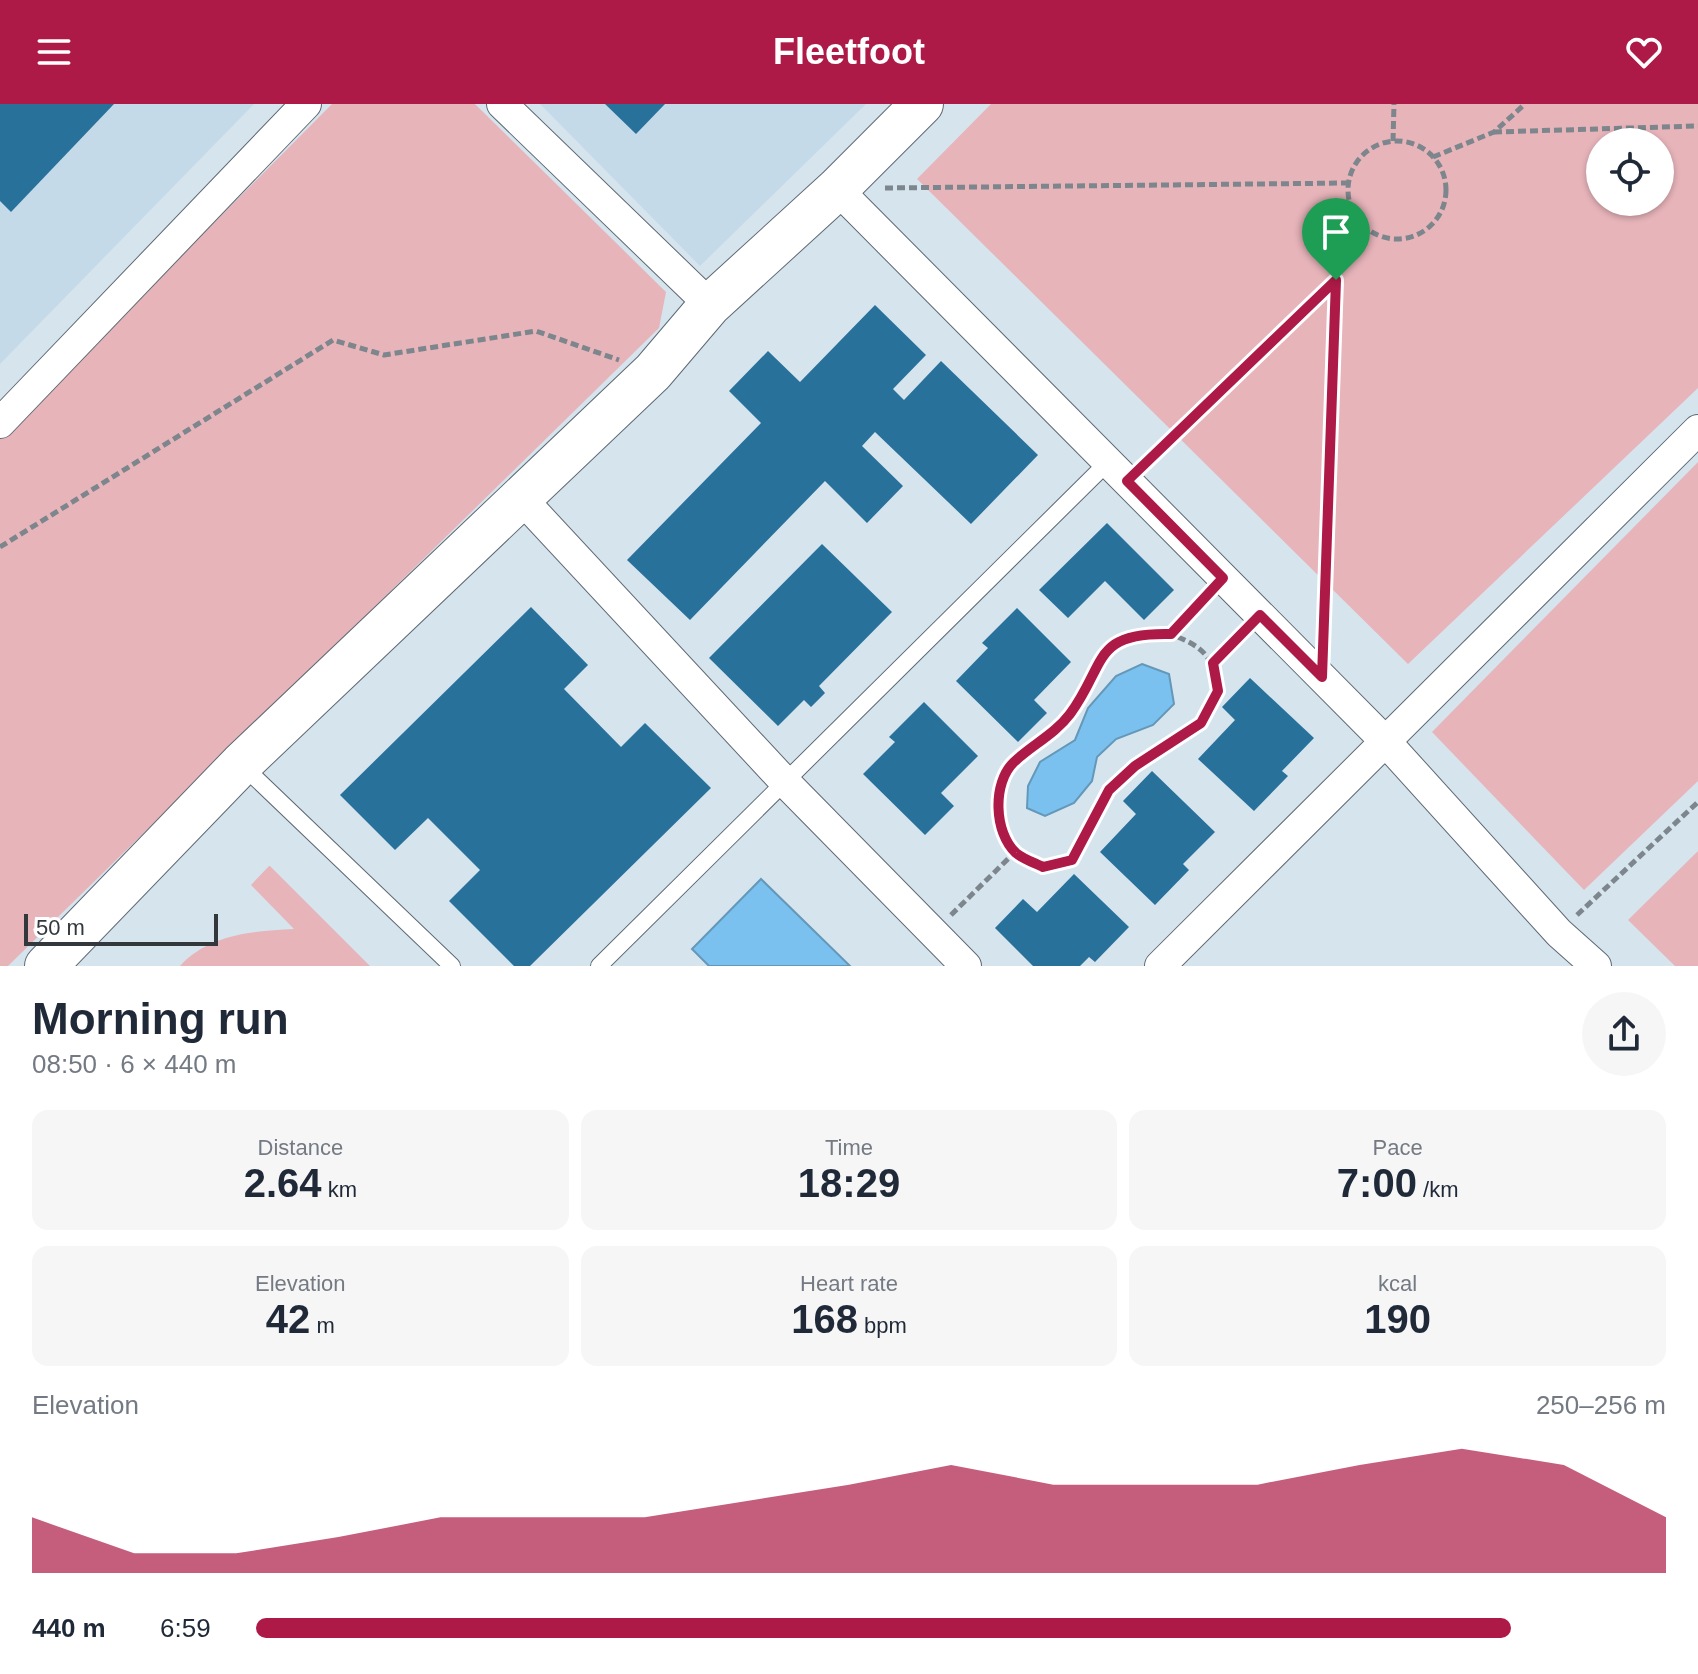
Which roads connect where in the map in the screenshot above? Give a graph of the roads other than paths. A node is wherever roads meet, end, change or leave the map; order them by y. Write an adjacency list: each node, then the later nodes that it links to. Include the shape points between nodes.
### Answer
1 (306, 104): 6 (street)
2 (502, 104): 5 (street)
3 (922, 104): 4 (street)
4 (837, 189): 5 (street); 8 (street)
5 (710, 305): 9 (street, via 653,372)
6 (0, 423)
7 (1698, 430): 10 (street)
8 (1117, 471): 10 (street); 12 (lane)
9 (520, 497): 11 (street); 12 (street)
10 (1386, 742): 17 (street); 18 (street, via 1559,933)
11 (241, 764): 13 (street); 14 (lane)
12 (785, 782): 15 (lane); 16 (street)
13 (46, 966)
14 (452, 966)
15 (599, 966)
16 (966, 966)
17 (1160, 966)
18 (1596, 966)

